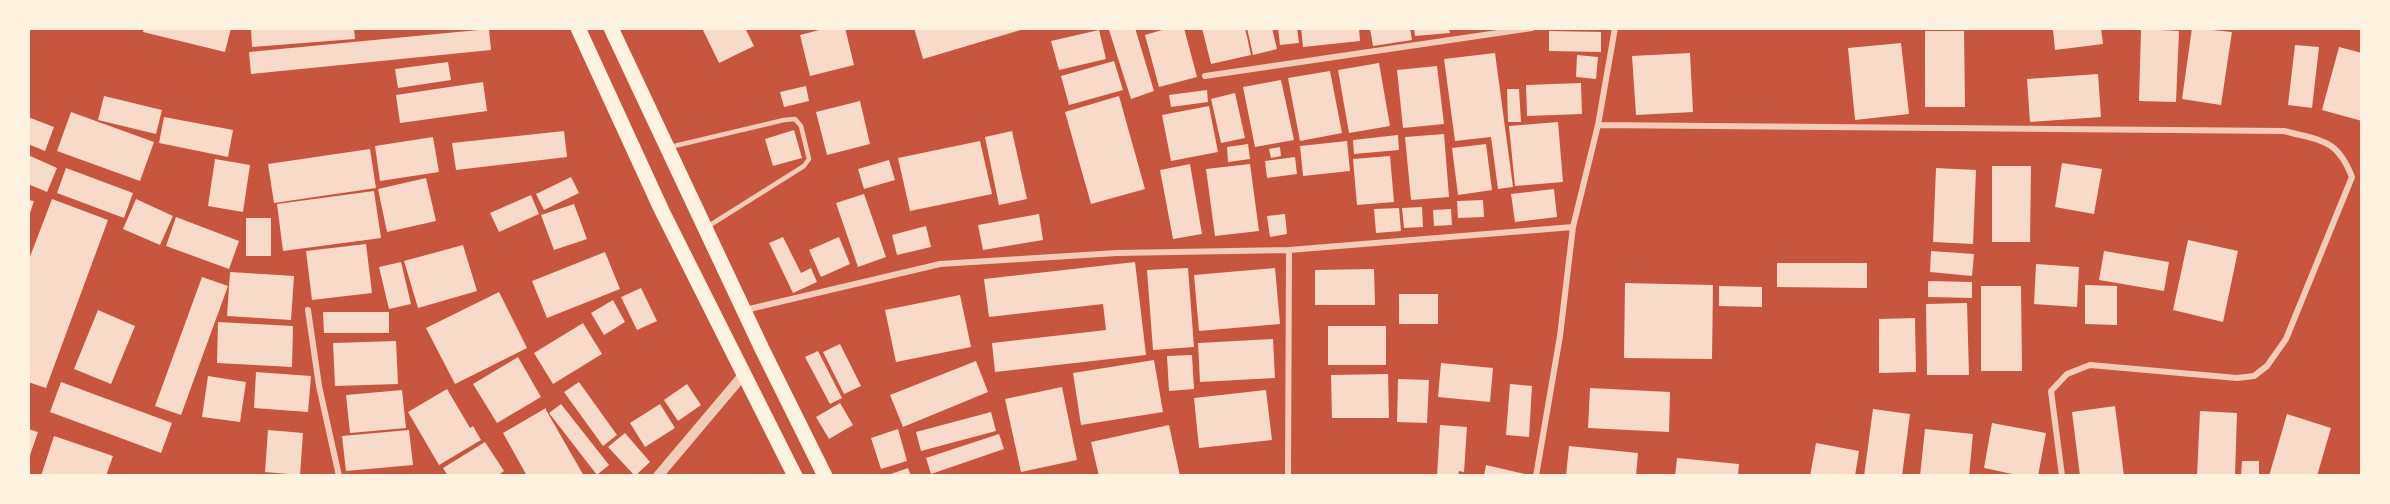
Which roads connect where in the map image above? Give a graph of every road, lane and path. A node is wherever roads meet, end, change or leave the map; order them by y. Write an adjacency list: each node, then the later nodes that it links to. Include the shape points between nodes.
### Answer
1 (578, 28): 13 (main road, via 662,211)
2 (611, 28): 7 (main road)
3 (1532, 28): 5 (street)
4 (1615, 28): 6 (street)
5 (1205, 76)
6 (1598, 125): 8 (street); 20 (street, via 2284,131 2332,144 2345,159 2352,177 2286,339 2267,366 2254,376 2237,378 2090,365 2067,374 2051,391)
7 (667, 148): 9 (main road); 9 (lane, via 784,120 795,119 801,126 809,159 804,166)
8 (1573, 227): 10 (street); 19 (street, via 1560,336)
9 (705, 229): 12 (main road)
10 (1289, 250): 12 (street, via 1117,253 940,264); 18 (street)
11 (308, 310): 14 (street, via 319,386)
12 (744, 310): 17 (main road)
13 (744, 374): 15 (street); 16 (main road)
14 (339, 476)
15 (658, 476)
16 (795, 476)
17 (825, 476)
18 (1288, 476)
19 (1536, 476)
20 (2062, 476)

